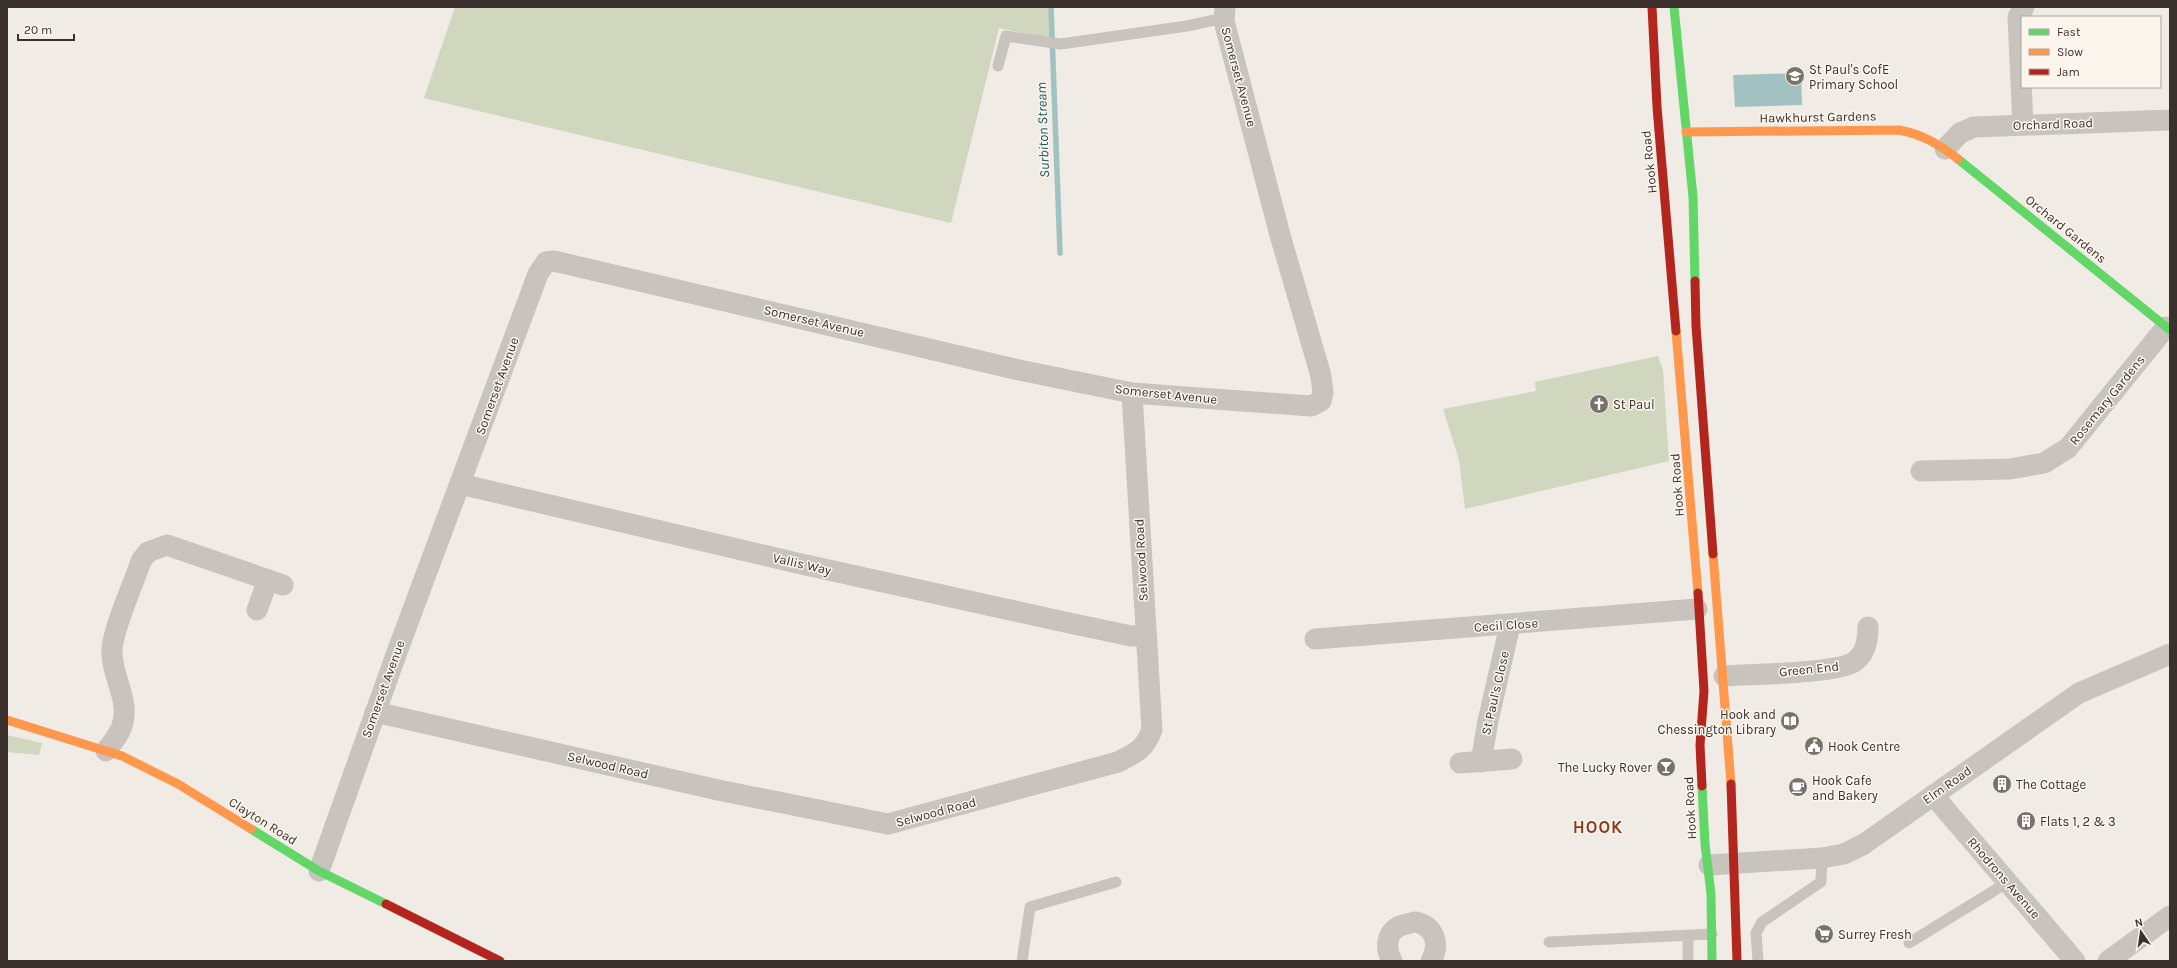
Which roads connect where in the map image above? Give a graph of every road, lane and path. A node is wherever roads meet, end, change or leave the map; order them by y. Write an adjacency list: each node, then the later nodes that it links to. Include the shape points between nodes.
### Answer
1 (1652, 7): 16 (main road, Hook Road, via 1657,107 1692,509)
2 (1674, 7): 10 (main road)
3 (2024, 7): 6 (street, via 2018,17)
4 (1224, 13): 5 (lane, via 1187,26 1061,44 1006,36); 13 (street, Somerset Avenue, via 1280,235 1324,393 1320,401 1311,406)
5 (998, 66)
6 (2021, 82)
7 (2021, 88): 9 (street)
8 (2170, 120): 9 (street, Orchard Road)
9 (2023, 125): 11 (street, Orchard Road, via 1974,127 1960,133)
10 (1686, 132): 11 (main road, Hawkhurst Gardens, via 1902,130 1923,135); 23 (main road, via 1693,197 1696,326)
11 (1945, 149): 12 (main road, Orchard Gardens)
12 (2168, 329): 14 (street, Rosemary Gardens, via 2068,448 2044,463 2010,469)
13 (1132, 393): 15 (street, Somerset Avenue, via 1019,370 554,260 546,262 538,274); 20 (street, Selwood Road)
14 (1921, 471)
15 (460, 484): 20 (street, Vallis Way, via 797,563 1131,636); 24 (street, Somerset Avenue)
16 (1697, 609): 18 (street, Cecil Close); 33 (main road, Hook Road, via 1704,691 1700,745 1705,844)
17 (256, 610): 26 (street, via 276,583 167,545 148,552 141,561 112,646 112,663 123,704 124,722)
18 (1510, 625): 21 (street, Cecil Close); 28 (street, St Paul's Close)
19 (1868, 627): 23 (street, Green End, via 1867,645 1854,662 1833,669)
20 (1145, 636): 24 (street, Selwood Road, via 1152,730 1140,751 1118,762 888,824 718,790)
21 (1315, 639)
22 (2170, 654): 30 (street, Elm Road, via 2079,693)
23 (1724, 676): 32 (main road)
24 (375, 712): 34 (street, Somerset Avenue)
25 (7, 720): 26 (main road, Clayton Road)
26 (106, 751): 34 (main road, Clayton Road, via 122,756 178,784)
27 (1512, 759): 28 (street)
28 (1481, 762): 29 (street)
29 (1460, 763)
30 (1933, 795): 31 (street, Elm Road, via 1864,844 1844,854); 36 (street, Rhodrons Avenue)
31 (1822, 858): 32 (street, Elm Road); 49 (lane, via 1821,882 1762,922 1756,933)
32 (1735, 863): 33 (street, Elm Road); 48 (main road)
33 (1709, 865): 38 (main road, Hook Road)
34 (319, 871): 42 (main road, Clayton Road)
35 (1116, 882): 43 (lane, via 1030,907)
36 (2008, 882): 41 (lane); 50 (street, Rhodrons Avenue)
37 (2170, 916): 51 (street)
38 (1712, 934): 39 (lane); 47 (main road, Hook Road)
39 (1688, 936): 40 (lane); 46 (lane)
40 (1549, 942)
41 (1909, 943)
42 (500, 961)
43 (1022, 961)
44 (1392, 961): 45 (street, via 1387,952 1389,936 1399,925 1416,922 1430,929 1437,942 1435,955)
45 (1431, 961)
46 (1688, 961)
47 (1712, 961)
48 (1737, 961)
49 (1758, 961)
50 (2076, 961)
51 (2108, 961)

